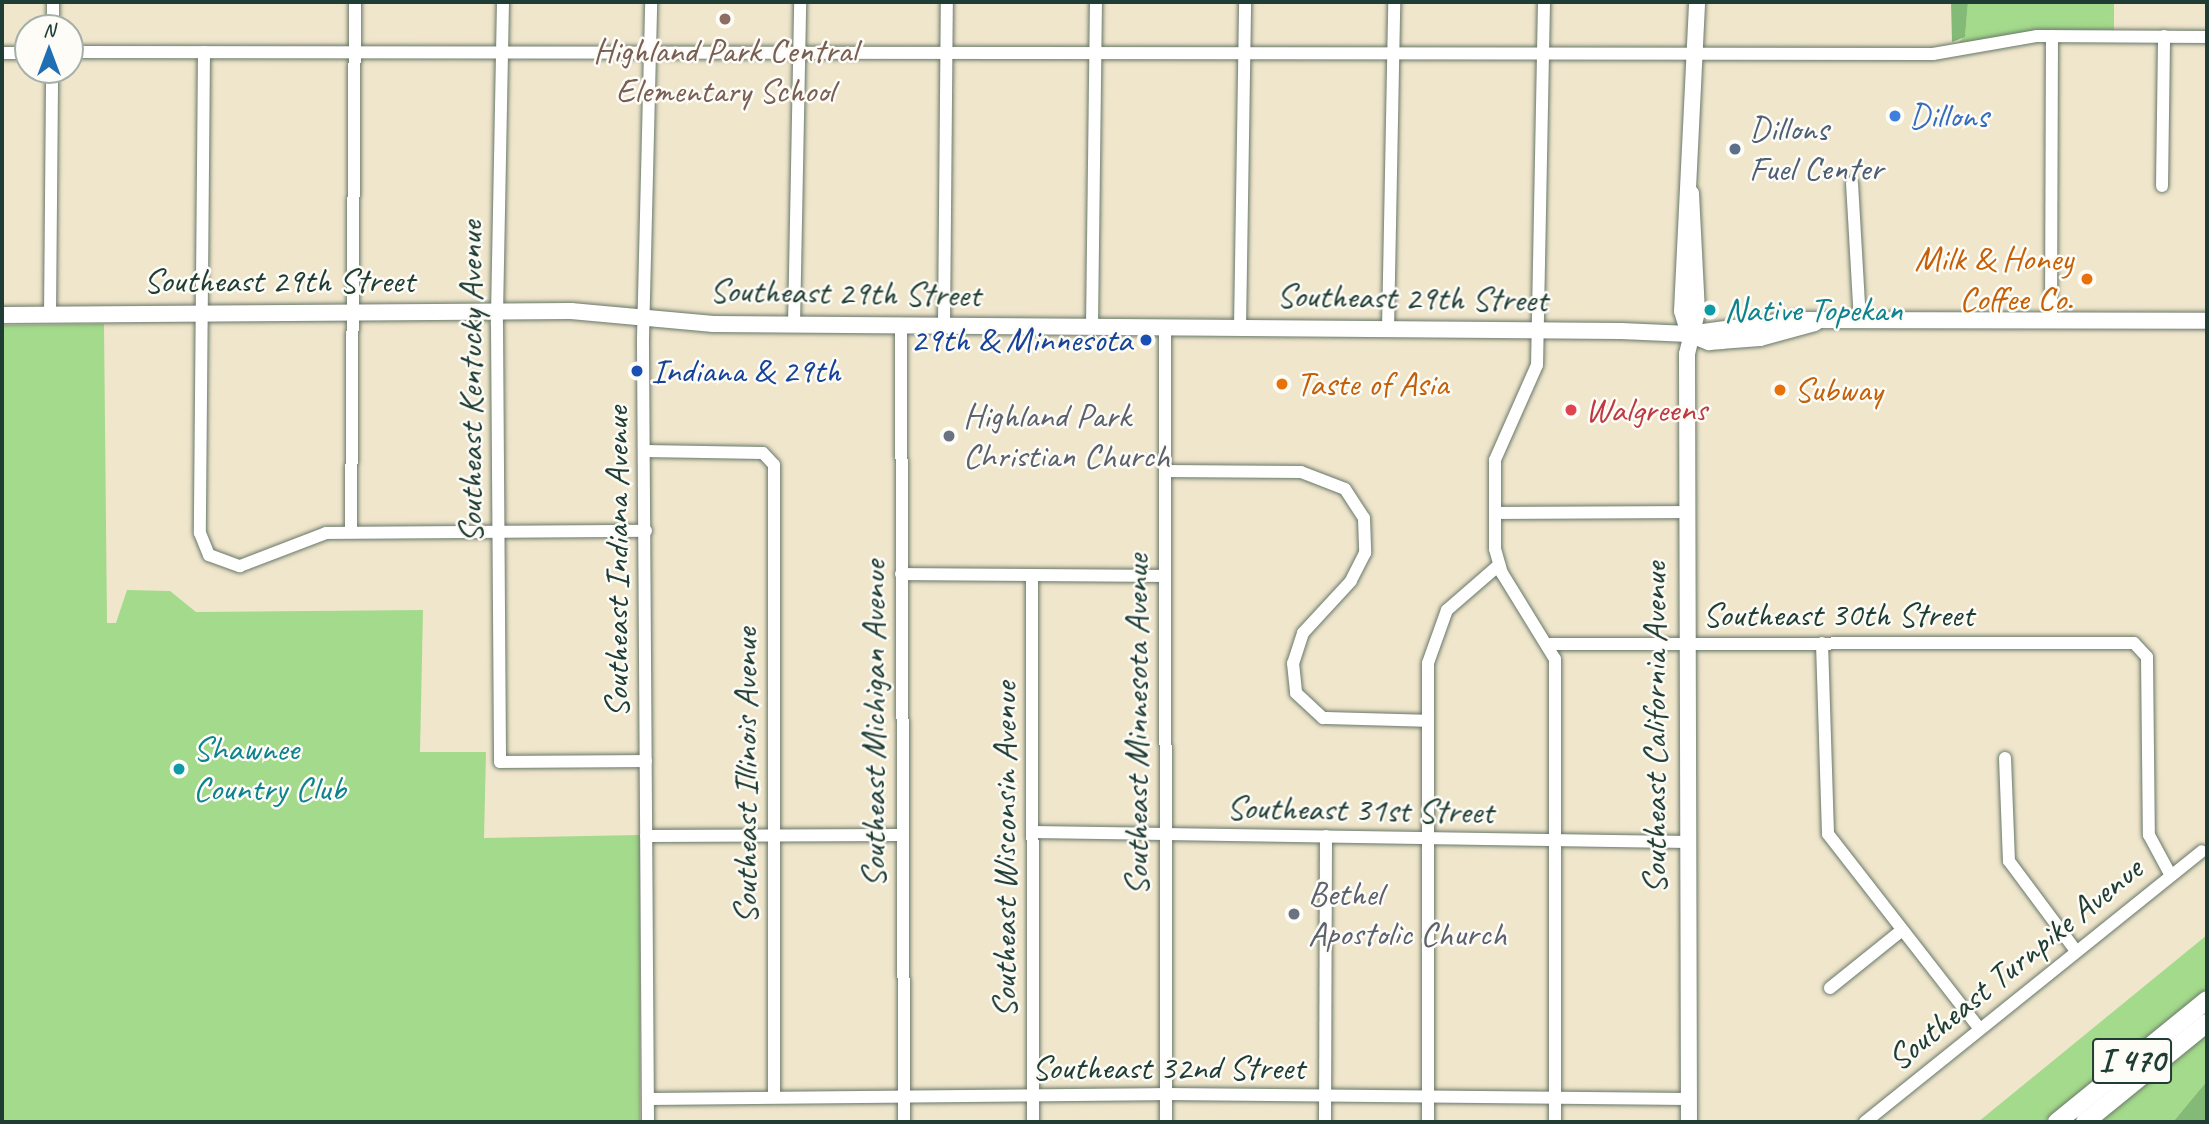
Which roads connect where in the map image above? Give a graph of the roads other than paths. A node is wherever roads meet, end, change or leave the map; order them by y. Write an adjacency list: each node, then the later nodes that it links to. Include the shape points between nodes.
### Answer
1 (355, 2): 14 (street)
2 (503, 2): 15 (street, Southeast Kentucky Avenue)
3 (651, 2): 16 (street, Southeast Indiana Avenue)
4 (800, 2): 17 (street)
5 (947, 2): 18 (street)
6 (1096, 2): 19 (street)
7 (1245, 2): 22 (street)
8 (1394, 2): 25 (street)
9 (1544, 2): 24 (street)
10 (1697, 2): 23 (main road, Southeast California Avenue)
11 (2052, 36): 12 (street); 23 (street, via 1960,53); 35 (street)
12 (2164, 36): 13 (street); 28 (street)
13 (2207, 37)
14 (354, 50): 15 (street); 21 (street); 29 (street)
15 (503, 50): 16 (street); 30 (street, Southeast Kentucky Avenue)
16 (650, 50): 17 (street); 34 (street, Southeast Indiana Avenue)
17 (799, 50): 18 (street); 38 (street)
18 (946, 50): 19 (street); 40 (street)
19 (1095, 50): 22 (street); 41 (street)
20 (84, 52): 21 (street)
21 (204, 52): 31 (street)
22 (1245, 52): 25 (street); 43 (street)
23 (1697, 52): 24 (street); 46 (main road, Southeast California Avenue, via 1692,193 1698,312)
24 (1543, 53): 25 (street); 45 (street)
25 (1393, 54): 44 (street)
26 (52, 84): 33 (street)
27 (1852, 183): 37 (street)
28 (2162, 186)
29 (349, 312): 30 (main road, Southeast 29th Street); 31 (main road, Southeast 29th Street); 53 (street)
30 (498, 312): 34 (main road, Southeast 29th Street); 51 (street, Southeast Kentucky Avenue)
31 (200, 313): 33 (main road, Southeast 29th Street); 53 (street, via 200,533 212,558 240,566 308,536)
32 (2, 315): 33 (main road, Southeast 29th Street)
33 (50, 315)
34 (646, 317): 38 (main road, Southeast 29th Street); 47 (street, Southeast Indiana Avenue)
35 (2051, 321): 36 (main road, Southeast 29th Street); 37 (main road, Southeast 29th Street)
36 (2207, 321)
37 (1860, 322): 46 (main road, Southeast 29th Street, via 1815,323 1744,340 1709,342)
38 (794, 325): 39 (main road, Southeast 29th Street)
39 (901, 326): 40 (main road, Southeast 29th Street); 55 (street, Southeast Michigan Avenue)
40 (944, 327): 41 (main road, Southeast 29th Street)
41 (1091, 327): 42 (main road, Southeast 29th Street)
42 (1165, 328): 43 (main road, Southeast 29th Street); 48 (street, Southeast Minnesota Avenue)
43 (1240, 328): 44 (main road, Southeast 29th Street)
44 (1388, 329): 45 (main road, Southeast 29th Street)
45 (1538, 330): 46 (main road, Southeast 29th Street); 50 (street, via 1532,385 1496,460)
46 (1689, 334): 49 (main road, Southeast California Avenue)
47 (645, 451): 52 (street, Southeast Indiana Avenue); 66 (street, Southeast Illinois Avenue, via 770,456)
48 (1165, 471): 56 (street, Southeast Minnesota Avenue); 61 (street, via 1301,471 1345,489 1364,518 1365,553 1351,581 1303,633 1293,663 1296,693 1323,718)
49 (1686, 512): 50 (street); 58 (main road, Southeast California Avenue)
50 (1495, 513): 54 (street)
51 (499, 531): 52 (street); 53 (street); 63 (street, Southeast Kentucky Avenue, via 500,762)
52 (646, 531): 63 (street, Southeast Indiana Avenue)
53 (351, 532)
54 (1499, 565): 60 (street); 61 (street, via 1458,596 1441,621 1429,663)
55 (901, 574): 57 (street); 67 (street, Southeast Michigan Avenue)
56 (1165, 576): 57 (street); 65 (street, Southeast Minnesota Avenue)
57 (1032, 577): 64 (street, Southeast Wisconsin Avenue)
58 (1687, 643): 59 (street, Southeast 30th Street); 60 (street, Southeast 30th Street); 72 (main road, Southeast California Avenue)
59 (1822, 643): 74 (street, Southeast 30th Street, via 2125,643 2146,654 2147,823); 75 (street, via 1825,822 1838,853)
60 (1550, 644): 71 (street)
61 (1428, 722): 70 (street)
62 (2005, 758): 76 (street, via 2009,861)
63 (646, 761): 68 (street, Southeast Indiana Avenue)
64 (1033, 832): 65 (street, Southeast 31st Street); 84 (street, Southeast Wisconsin Avenue)
65 (1166, 832): 69 (street, Southeast 31st Street); 81 (street, Southeast Minnesota Avenue)
66 (774, 835): 67 (street); 68 (street); 85 (street, Southeast Illinois Avenue)
67 (902, 835): 86 (street, Southeast Michigan Avenue)
68 (646, 836): 88 (street, Southeast Indiana Avenue)
69 (1326, 836): 70 (street, Southeast 31st Street); 82 (street)
70 (1428, 838): 71 (street, Southeast 31st Street); 83 (street)
71 (1555, 840): 72 (street, Southeast 31st Street); 87 (street)
72 (1687, 842): 89 (main road, Southeast California Avenue)
73 (2202, 851): 74 (street, Southeast Turnpike Avenue)
74 (2170, 874): 76 (street, Southeast Turnpike Avenue)
75 (1901, 930): 77 (street); 80 (street)
76 (2076, 951): 80 (street, Southeast Turnpike Avenue)
77 (1830, 988)
78 (2207, 1000): 99 (highway, I 470)
79 (2207, 1023): 100 (highway, I 470)
80 (1980, 1029): 98 (street, Southeast Turnpike Avenue)
81 (1166, 1094): 82 (street, Southeast 32nd Street); 84 (street, Southeast 32nd Street); 93 (street, Southeast Minnesota Avenue)
82 (1324, 1095): 83 (street, Southeast 32nd Street); 94 (street)
83 (1427, 1095): 87 (street, Southeast 32nd Street); 95 (street)
84 (1033, 1096): 86 (street, Southeast 32nd Street); 92 (street, Southeast Wisconsin Avenue)
85 (774, 1097): 86 (street, Southeast 32nd Street); 88 (street, Southeast 32nd Street)
86 (904, 1097): 91 (street, Southeast Michigan Avenue)
87 (1555, 1097): 89 (street, Southeast 32nd Street); 96 (street)
88 (648, 1099): 90 (street, Southeast Indiana Avenue)
89 (1688, 1099): 97 (main road, Southeast California Avenue)
90 (648, 1122)
91 (904, 1122)
92 (1034, 1122)
93 (1166, 1122)
94 (1325, 1122)
95 (1428, 1122)
96 (1556, 1122)
97 (1689, 1122)
98 (1864, 1122)
99 (2057, 1122)
100 (2085, 1122)

